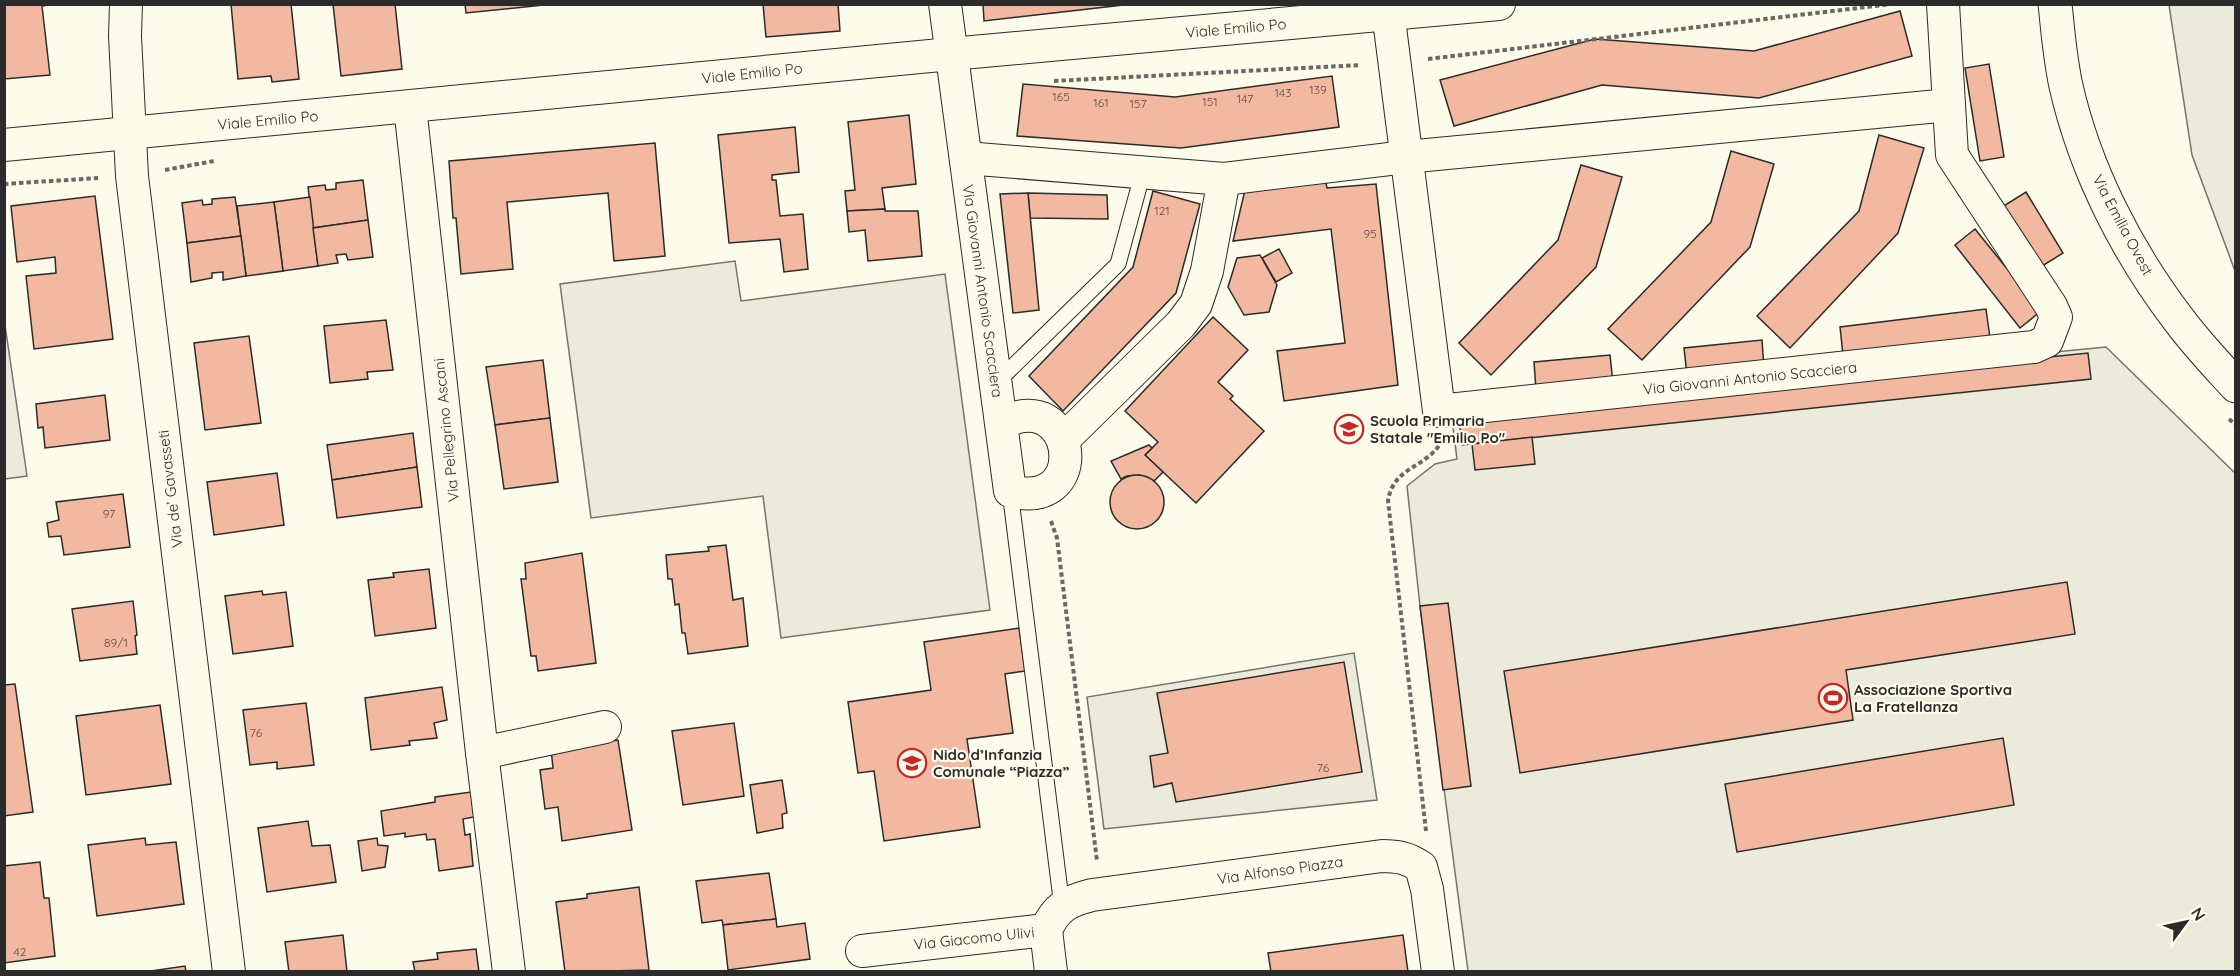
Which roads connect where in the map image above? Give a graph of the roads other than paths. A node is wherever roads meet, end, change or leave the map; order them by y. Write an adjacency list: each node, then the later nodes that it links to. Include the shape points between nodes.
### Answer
1 (126, 4): 10 (street, Via de’ Gavasseti)
2 (945, 4): 7 (street, Via Giovanni Antonio Scacciera)
3 (1499, 4): 6 (street, Viale Emilio Po)
4 (1942, 4): 8 (street, Via Giovanni Antonio Scacciera)
5 (2055, 4): 17 (main road, Via Emilia Ovest, via 2066,86 2107,202 2148,275 2179,320)
6 (1387, 9): 7 (street, Viale Emilio Po); 13 (street)
7 (951, 54): 9 (street, Viale Emilio Po); 12 (street, Via Giovanni Antonio Scacciera)
8 (1949, 105): 13 (street); 13 (street, Via Giovanni Antonio Scacciera, via 1952,155 2056,317 2046,341 2034,347 1439,411)
9 (410, 107): 10 (street, Viale Emilio Po); 22 (street, Via Pellegrino Ascani)
10 (130, 133): 11 (street, Viale Emilio Po); 25 (street, Via de’ Gavasseti, via 133,188)
11 (4, 144)
12 (966, 158): 14 (street); 16 (street, Via Giovanni Antonio Scacciera)
13 (1406, 158): 15 (street)
14 (1143, 172): 15 (street); 16 (lane, via 1118,264)
15 (1224, 179): 19 (street, via 1207,271 1196,304)
16 (996, 383): 18 (street, Via Giovanni Antonio Scacciera)
17 (2235, 386)
18 (1001, 424): 19 (street, via 1020,416 1037,417 1053,425); 20 (street, Via Giovanni Antonio Scacciera)
19 (1064, 440): 20 (street, via 1064,471 1055,484 1026,495)
20 (1010, 491): 23 (lane)
21 (605, 727): 22 (street)
22 (482, 753): 26 (street, Via Pellegrino Ascani)
23 (1054, 919): 24 (street, Via Giacomo Ulivi); 27 (street, Via Giacomo Ulivi); 28 (street, Via Alfonso Piazza, via 1071,900 1101,894 1398,856 1421,867)
24 (862, 951)
25 (229, 972)
26 (509, 972)
27 (1051, 972)
28 (1438, 972)

